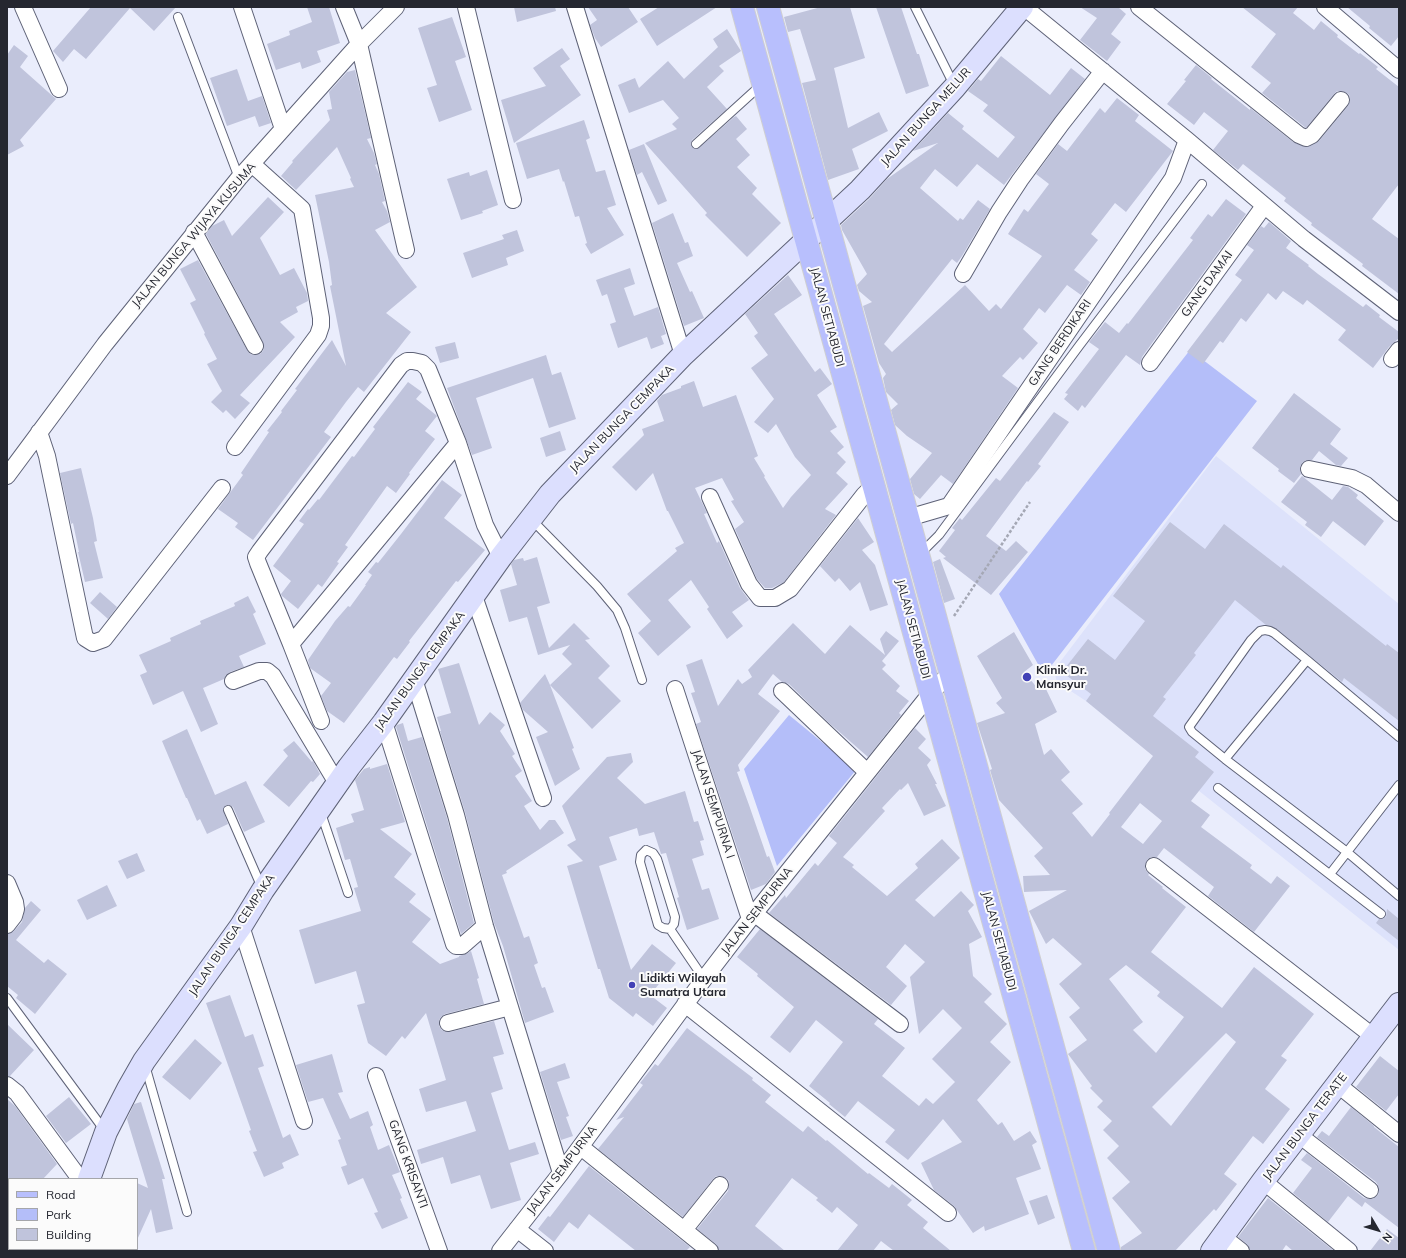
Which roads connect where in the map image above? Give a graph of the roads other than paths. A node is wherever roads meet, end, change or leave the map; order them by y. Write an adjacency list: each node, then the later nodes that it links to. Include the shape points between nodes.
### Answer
1 (23, 7): 19 (street)
2 (242, 7): 21 (street)
3 (344, 7): 14 (street)
4 (466, 7): 27 (street)
5 (575, 7): 36 (street)
6 (742, 7): 17 (main road, JALAN SETIABUDI)
7 (768, 7): 29 (main road, JALAN SETIABUDI)
8 (915, 7): 18 (lane)
9 (1023, 7): 16 (street); 18 (street, JALAN BUNGA MELUR)
10 (1139, 7): 20 (street, via 1299,135 1306,138 1312,135)
11 (1326, 7): 15 (street)
12 (391, 9): 14 (street, JALAN BUNGA WIJAYA KUSUMA)
13 (178, 17): 25 (lane)
14 (358, 44): 21 (street, JALAN BUNGA WIJAYA KUSUMA); 32 (street)
15 (1399, 70)
16 (1103, 71): 22 (street); 33 (street, via 1020,180)
17 (763, 83): 23 (lane); 31 (main road, JALAN SETIABUDI)
18 (955, 87): 29 (street, JALAN BUNGA MELUR, via 860,190)
19 (59, 89)
20 (1341, 100)
21 (283, 129): 24 (street, JALAN BUNGA WIJAYA KUSUMA)
22 (1187, 140): 28 (street); 48 (street, GANG BERDIKARI, via 1173,178 949,506)
23 (696, 144)
24 (252, 164): 25 (street, JALAN BUNGA WIJAYA KUSUMA); 40 (street, via 302,209 321,326 318,336)
25 (239, 178): 30 (street, JALAN BUNGA WIJAYA KUSUMA)
26 (1202, 184): 49 (lane, via 939,535)
27 (513, 200)
28 (1264, 206): 34 (street); 37 (street, GANG DAMAI)
29 (826, 221): 31 (street, JALAN BUNGA CEMPAKA); 48 (main road, JALAN SETIABUDI)
30 (194, 232): 35 (street); 38 (street, JALAN BUNGA WIJAYA KUSUMA, via 104,344)
31 (806, 241): 36 (street, JALAN BUNGA CEMPAKA); 43 (main road, JALAN SETIABUDI)
32 (406, 250)
33 (963, 274)
34 (1399, 312)
35 (255, 346)
36 (683, 355): 47 (street, JALAN BUNGA CEMPAKA, via 550,494)
37 (1150, 363)
38 (40, 432): 42 (street, JALAN BUNGA WIJAYA KUSUMA); 44 (street, via 85,638 93,643 104,639)
39 (458, 443): 50 (street, via 485,525); 52 (street); 52 (street, via 428,369 422,363 406,361 256,557)
40 (235, 447)
41 (1309, 469): 46 (street, via 1352,478 1366,485)
42 (7, 476)
43 (874, 485): 45 (street, via 790,589 775,598 760,598 749,584); 60 (main road, JALAN SETIABUDI)
44 (222, 488)
45 (710, 496)
46 (1399, 513)
47 (531, 518): 50 (street, JALAN BUNGA CEMPAKA); 56 (lane, via 617,610)
48 (908, 518): 49 (main road, JALAN SETIABUDI)
49 (918, 556): 54 (main road, JALAN SETIABUDI)
50 (501, 557): 51 (street, JALAN BUNGA CEMPAKA)
51 (474, 596): 55 (street, JALAN BUNGA CEMPAKA); 69 (street)
52 (291, 644): 61 (street)
53 (1306, 660): 63 (lane); 64 (lane); 64 (lane, via 1270,631 1260,631 1251,640 1189,727)
54 (950, 673): 60 (street, JALAN SEMPURNA); 118 (main road, JALAN SETIABUDI)
55 (414, 679): 62 (street, JALAN BUNGA CEMPAKA); 83 (street, via 456,815)
56 (642, 680)
57 (233, 681): 66 (street, via 259,671 267,671 273,676)
58 (675, 689): 80 (street, JALAN SEMPURNA I)
59 (782, 691): 65 (street)
60 (931, 693): 65 (street, JALAN SEMPURNA); 117 (main road, JALAN SETIABUDI)
61 (321, 721)
62 (384, 722): 66 (street, JALAN BUNGA CEMPAKA); 83 (street, via 454,944 462,946)
63 (1399, 736)
64 (1225, 759): 72 (lane)
65 (867, 772): 80 (street, JALAN SEMPURNA)
66 (338, 785): 70 (street, JALAN BUNGA CEMPAKA)
67 (1399, 785): 72 (lane)
68 (1218, 788): 74 (lane)
69 (543, 798)
70 (320, 809): 76 (street, JALAN BUNGA CEMPAKA); 77 (lane)
71 (228, 810): 76 (lane)
72 (1347, 852): 74 (lane); 78 (lane)
73 (1154, 866): 92 (street)
74 (1330, 874): 79 (lane)
75 (7, 883): 81 (street, via 16,909)
76 (263, 890): 82 (street, JALAN BUNGA CEMPAKA)
77 (348, 893)
78 (1399, 896)
79 (1381, 914)
80 (752, 917): 85 (street, JALAN SEMPURNA); 91 (street)
81 (7, 925)
82 (241, 926): 93 (street, JALAN BUNGA CEMPAKA); 97 (street)
83 (485, 926): 89 (street)
84 (670, 929): 84 (lane, via 658,925 640,862 641,854 646,850 653,853 657,859 675,917); 85 (lane)
85 (704, 979): 87 (street, JALAN SEMPURNA)
86 (7, 998): 98 (lane)
87 (685, 1004): 101 (street, JALAN SEMPURNA); 109 (street)
88 (1399, 1004): 92 (street, JALAN BUNGA TERATE)
89 (510, 1007): 90 (street); 102 (street)
90 (448, 1023)
91 (900, 1024)
92 (1374, 1037): 95 (street, JALAN BUNGA TERATE)
93 (144, 1061): 98 (street, JALAN BUNGA CEMPAKA); 108 (lane)
94 (376, 1076): 113 (street, GANG KRISANTI)
95 (1338, 1084): 99 (street); 100 (street, JALAN BUNGA TERATE)
96 (7, 1085): 103 (street, via 17,1093)
97 (304, 1121)
98 (106, 1132): 104 (street, JALAN BUNGA CEMPAKA)
99 (1399, 1134)
100 (1299, 1135): 105 (street, JALAN BUNGA TERATE); 107 (street)
101 (581, 1147): 102 (street, JALAN SEMPURNA); 111 (street)
102 (561, 1174): 110 (street, JALAN SEMPURNA)
103 (79, 1178)
104 (89, 1178)
105 (1263, 1181): 112 (street, JALAN BUNGA TERATE); 120 (street)
106 (720, 1184): 111 (street)
107 (1370, 1190)
108 (187, 1212)
109 (948, 1213)
110 (517, 1229): 114 (street, JALAN SEMPURNA); 115 (street)
111 (684, 1230): 116 (street)
112 (1217, 1243): 119 (street)
113 (439, 1251)
114 (500, 1251)
115 (545, 1251)
116 (710, 1251)
117 (1084, 1251)
118 (1109, 1251)
119 (1241, 1251)
120 (1349, 1251)

